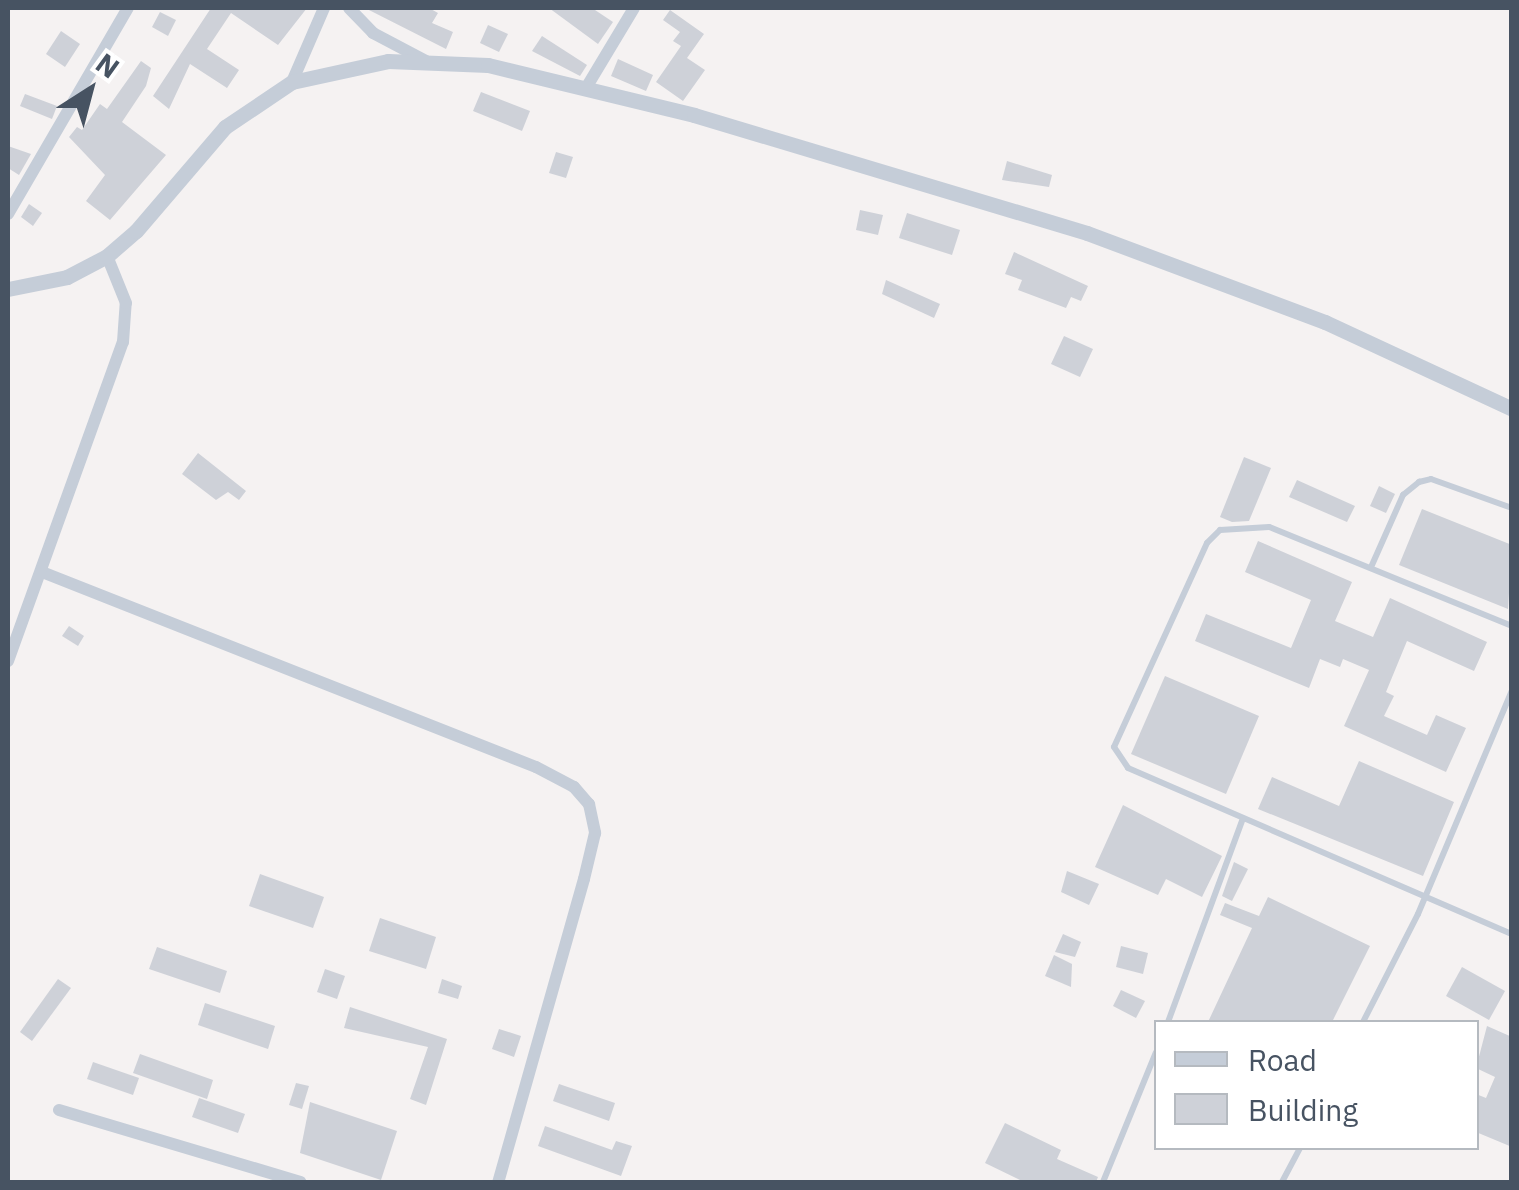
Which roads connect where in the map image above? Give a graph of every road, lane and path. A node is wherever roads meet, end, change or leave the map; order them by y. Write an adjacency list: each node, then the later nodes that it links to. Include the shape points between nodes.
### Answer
1 (128, 8): 8 (street)
2 (324, 8): 6 (street)
3 (349, 8): 5 (street, via 373,34)
4 (633, 8): 7 (street)
5 (426, 61): 6 (street, via 348,66); 7 (street, via 488,64)
6 (292, 82): 9 (street, via 225,127 136,232)
7 (586, 88): 11 (street, via 1086,233 1293,309)
8 (8, 214)
9 (106, 256): 10 (street, via 67,277); 14 (street, via 126,302 123,342)
10 (8, 289)
11 (1512, 409)
12 (1512, 508): 13 (lane, via 1431,479 1418,482 1403,495)
13 (1372, 565): 15 (lane); 18 (lane, via 1268,527 1220,530 1207,543 1114,746 1128,768)
14 (42, 572): 16 (street); 27 (street, via 536,767 589,804 594,833 584,879)
15 (1512, 626)
16 (8, 661)
17 (1512, 690): 19 (lane)
18 (1243, 818): 19 (lane); 21 (lane)
19 (1424, 898): 20 (lane); 22 (lane)
20 (1512, 934)
21 (1171, 1020)
22 (1364, 1020)
23 (1154, 1057): 28 (lane)
24 (58, 1110): 26 (street)
25 (1299, 1150): 29 (lane)
26 (300, 1182)
27 (498, 1182)
28 (1103, 1182)
29 (1282, 1182)

